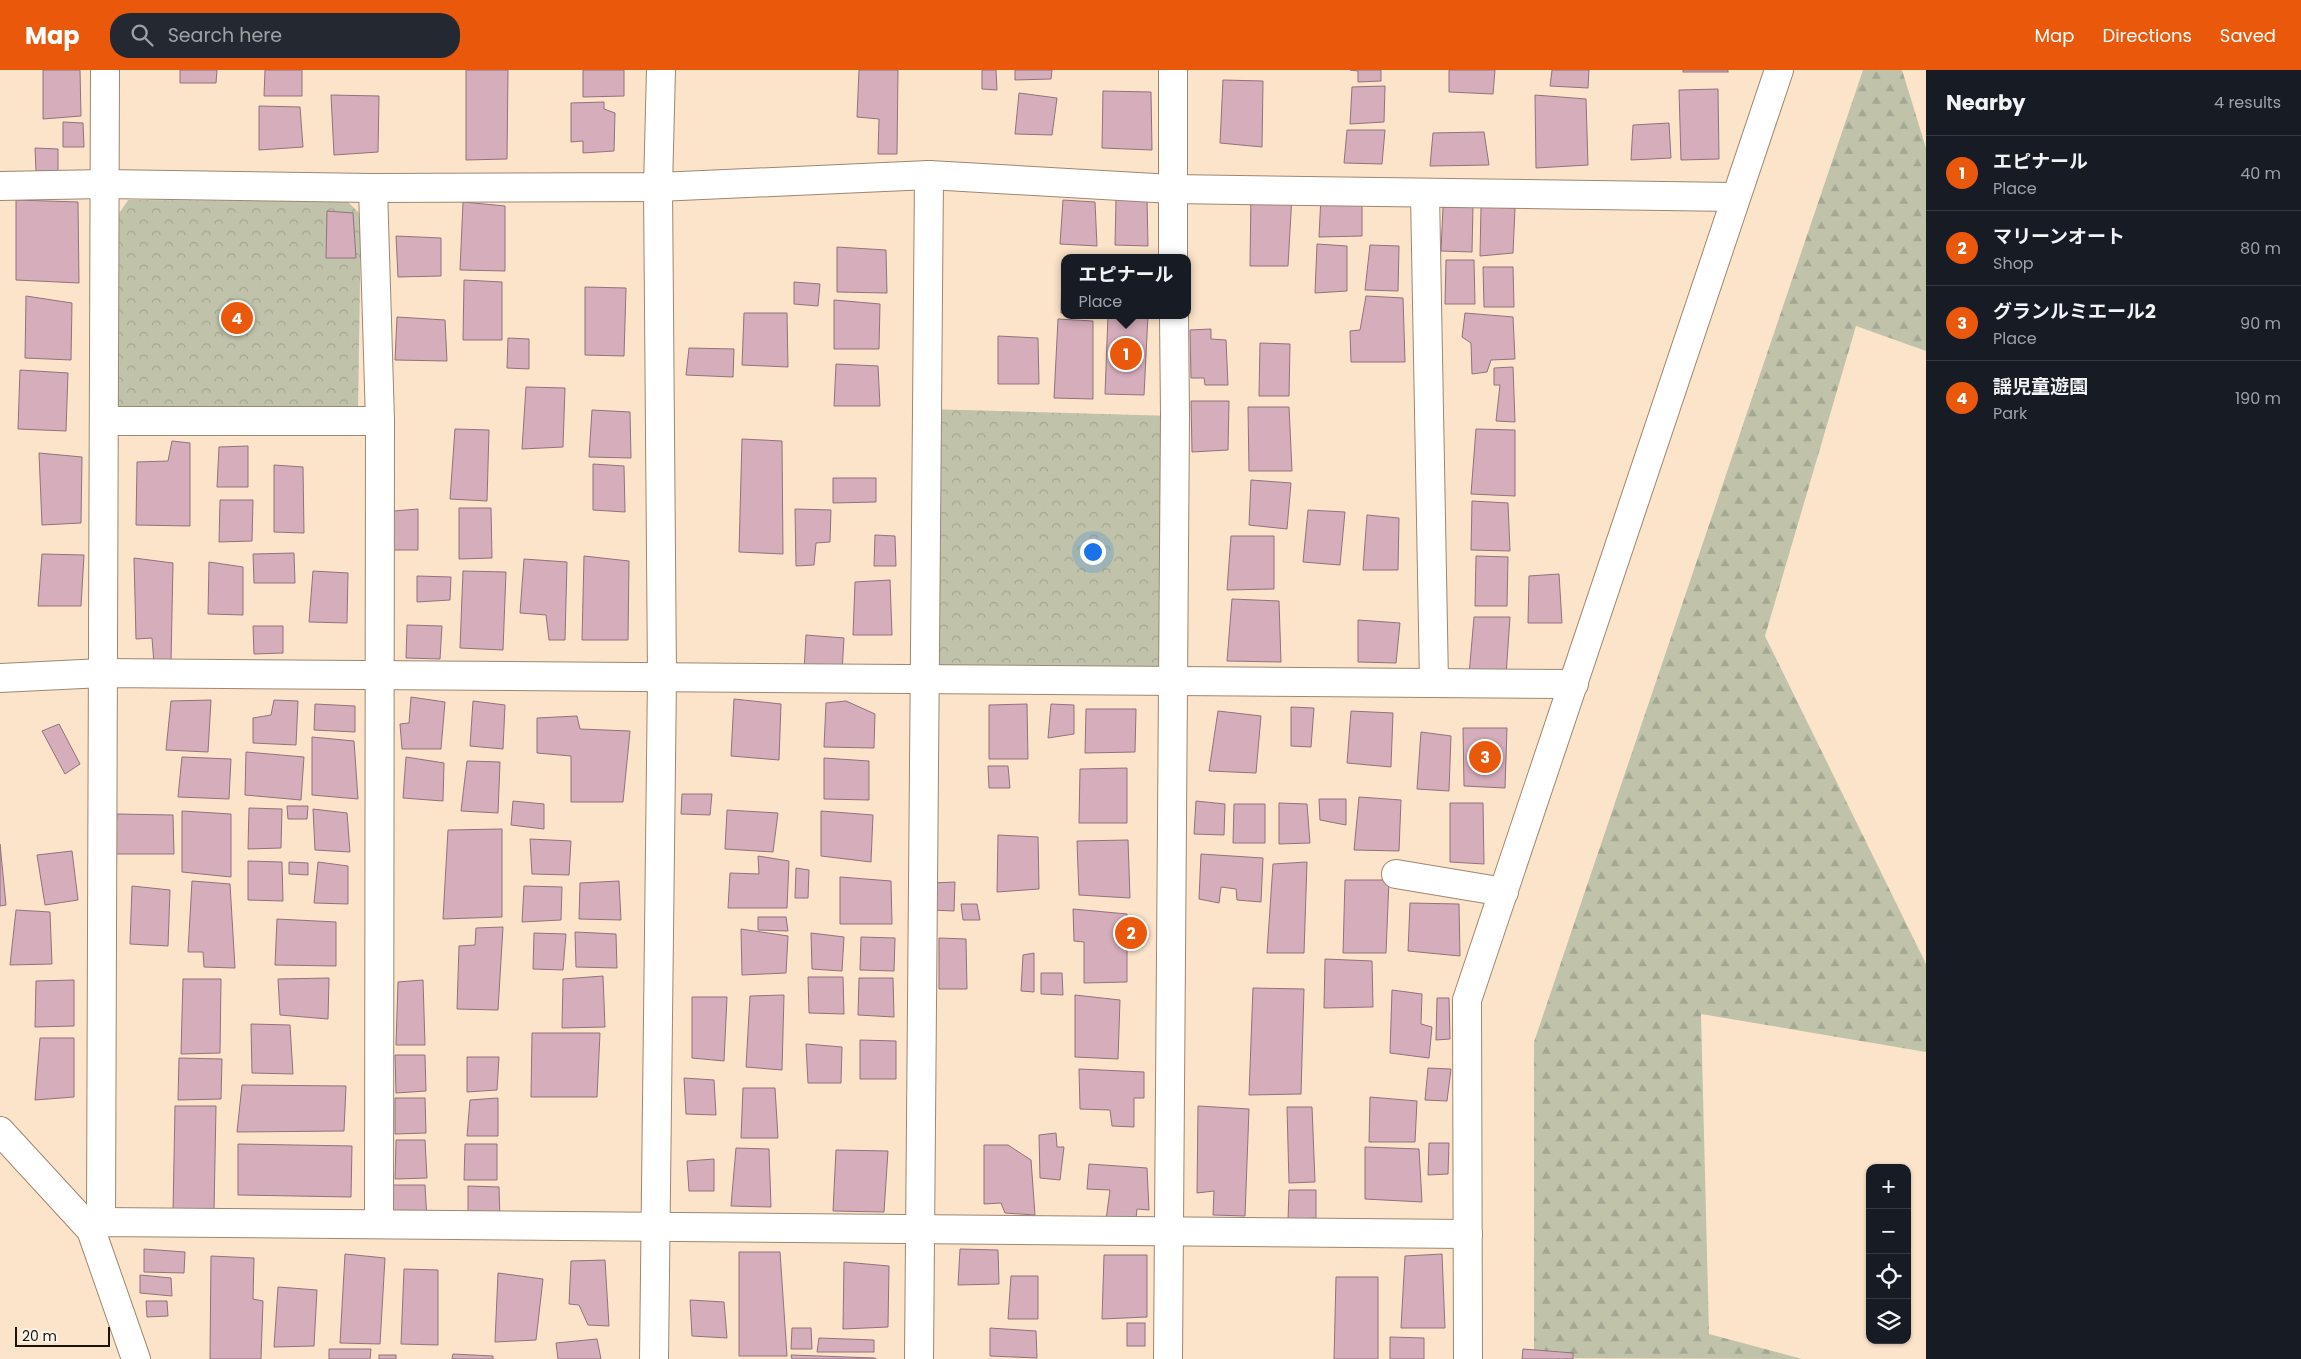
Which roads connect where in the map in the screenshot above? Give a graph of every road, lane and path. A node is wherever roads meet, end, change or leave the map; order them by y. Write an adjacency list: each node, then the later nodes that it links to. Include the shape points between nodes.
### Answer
1 (104, 70): 6 (street)
2 (661, 70): 8 (street)
3 (1173, 70): 10 (street)
4 (1778, 70): 12 (street)
5 (929, 175): 8 (street); 10 (street); 21 (street)
6 (104, 184): 7 (street); 9 (street); 15 (street)
7 (0, 186)
8 (658, 187): 9 (street); 19 (street)
9 (373, 188): 16 (street)
10 (1172, 189): 11 (street); 13 (street)
11 (1425, 193): 12 (street); 23 (street)
12 (1734, 197): 24 (street)
13 (1173, 254)
14 (1174, 319): 22 (street)
15 (104, 420): 16 (street); 17 (street)
16 (380, 422): 18 (street)
17 (103, 673): 18 (street); 20 (street); 29 (street)
18 (380, 675): 19 (street); 28 (street)
19 (662, 677): 21 (street); 30 (street)
20 (0, 678)
21 (924, 679): 22 (street); 31 (street)
22 (1173, 681): 23 (street); 32 (street)
23 (1434, 683): 24 (street)
24 (1574, 684): 26 (street)
25 (1396, 874): 26 (street)
26 (1504, 892): 33 (street, via 1467,1000)
27 (0, 1131): 29 (street)
28 (379, 1224): 29 (street); 30 (street)
29 (96, 1226): 34 (street)
30 (656, 1227): 31 (street); 35 (street)
31 (920, 1229): 32 (street); 36 (street)
32 (1169, 1231): 33 (street); 37 (street)
33 (1468, 1234): 38 (street)
34 (136, 1359)
35 (654, 1359)
36 (919, 1359)
37 (1168, 1359)
38 (1468, 1359)

